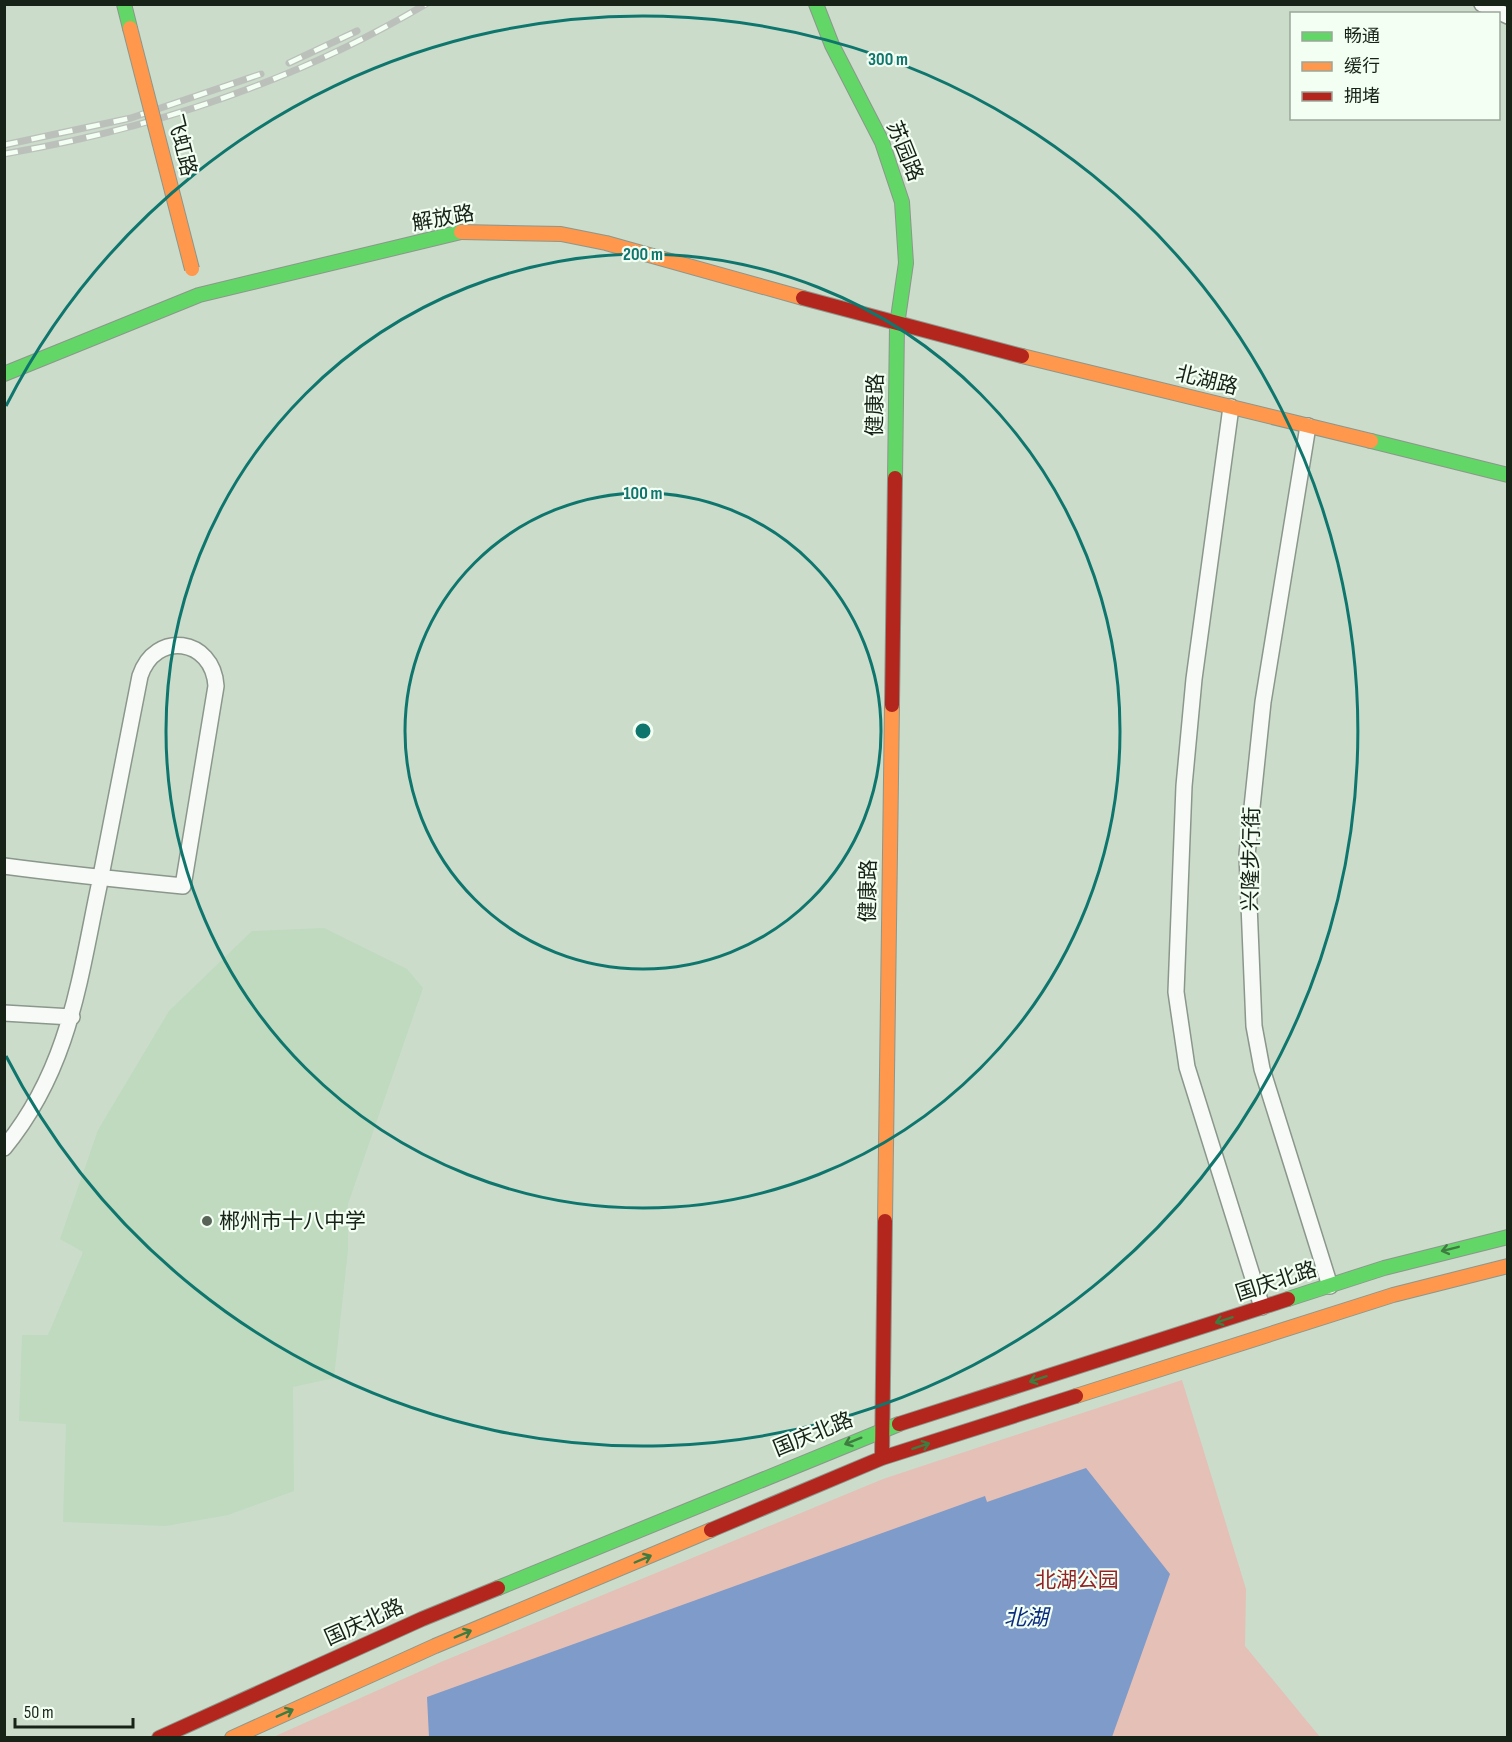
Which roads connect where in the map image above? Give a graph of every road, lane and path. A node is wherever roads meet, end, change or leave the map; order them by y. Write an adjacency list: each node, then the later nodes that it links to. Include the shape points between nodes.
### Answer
1 (124, 4): 5 (street, 飞虹路, bridge)
2 (816, 4): 6 (street, 苏园路, via 830,43 882,141 898,184 908,252)
3 (1482, 4): 4 (street)
4 (1499, 12)
5 (199, 295): 6 (street, 解放路, via 461,232 510,231 561,234 606,243); 7 (street, 解放路)
6 (897, 325): 8 (street, 北湖路); 20 (street, 健康路)
7 (4, 374)
8 (1231, 407): 9 (street, 北湖路); 19 (street, via 1184,786 1176,992 1187,1066)
9 (1308, 426): 10 (street, 北湖路); 18 (street, 兴隆步行街, via 1263,702 1248,855 1254,1026 1262,1069)
10 (1508, 475)
11 (4, 866): 12 (street)
12 (100, 877): 12 (street, via 143,669 165,647 189,647 209,662 216,686 183,886); 14 (street)
13 (4, 1013): 14 (street)
14 (72, 1017): 15 (street, via 47,1083)
15 (4, 1148)
16 (1508, 1237): 18 (street, 国庆北路, one-way to 18, via 1426,1256)
17 (1508, 1266): 21 (street, one-way to 17, via 1393,1295)
18 (1330, 1286): 19 (street, 国庆北路)
19 (1262, 1307): 20 (street, 国庆北路, one-way to 20)
20 (883, 1429): 21 (street, 健康路); 22 (street, 国庆北路, one-way to 22, via 433,1614)
21 (882, 1458): 23 (street, one-way to 21, via 435,1646)
22 (159, 1737)
23 (232, 1737)

